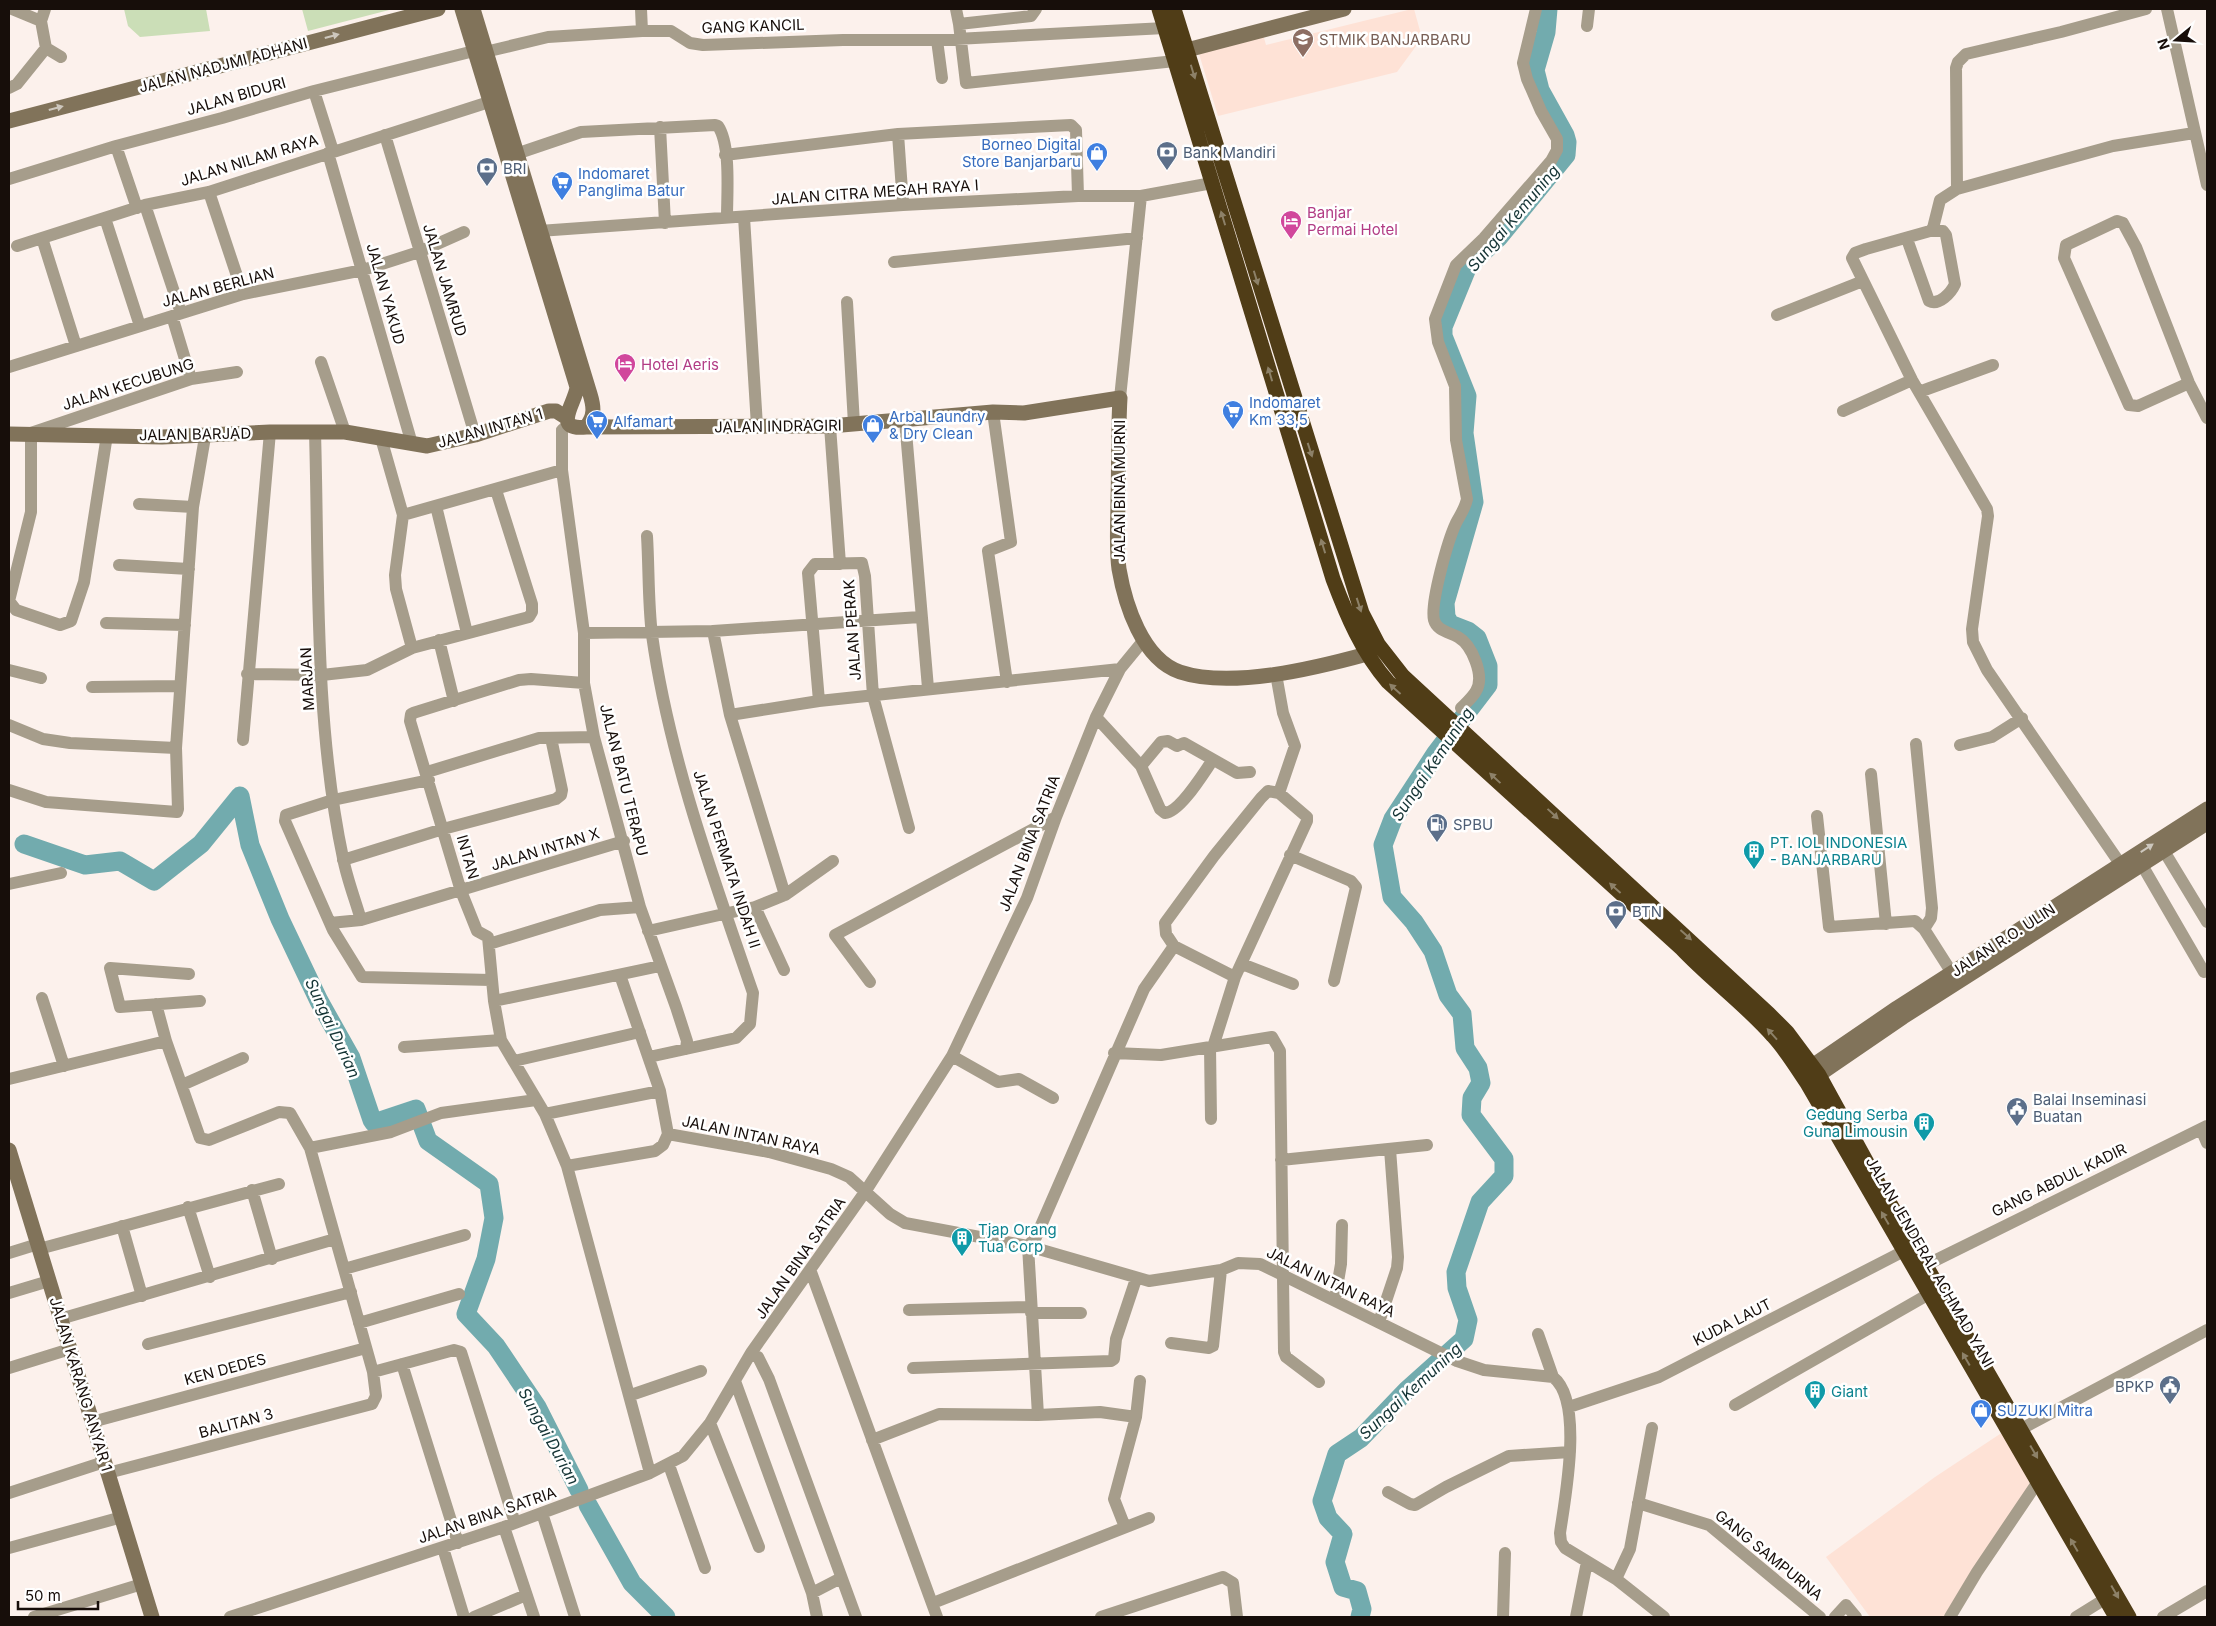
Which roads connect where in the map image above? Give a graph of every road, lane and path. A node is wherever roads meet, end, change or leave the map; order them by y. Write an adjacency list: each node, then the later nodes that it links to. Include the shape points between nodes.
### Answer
1 (12, 9): 16 (street)
2 (45, 9): 16 (street)
3 (438, 9): 32 (main road, JALAN NADJMI ADHANI, one-way to 3)
4 (462, 9): 25 (main road)
5 (472, 9): 25 (main road)
6 (641, 9): 20 (street)
7 (956, 9): 17 (street)
8 (1036, 9): 17 (street, via 1031,16)
9 (1159, 9): 19 (highway, JALAN JENDERAL ACHMAD YANI)
10 (1174, 9): 24 (highway, JALAN JENDERAL ACHMAD YANI)
11 (1344, 9): 24 (main road)
12 (1536, 9): 142 (street, via 1523,63 1541,111 1557,139 1558,150 1484,238 1456,265 1435,319 1438,342 1455,386 1456,440 1467,500 1455,524 1436,591 1434,622 1458,637 1476,663 1477,690)
13 (1589, 9): 18 (street)
14 (2146, 9): 44 (street, via 1966,54 1961,58 1956,68)
15 (2167, 9): 34 (street)
16 (42, 21): 23 (street)
17 (959, 24): 21 (street)
18 (1587, 26)
19 (1165, 28): 21 (street, GANG KANCIL); 27 (highway, JALAN JENDERAL ACHMAD YANI)
20 (642, 31): 22 (street, GANG KANCIL, via 671,31 690,43 702,45); 25 (street, GANG KANCIL, via 548,38)
21 (961, 39): 22 (street, GANG KANCIL); 27 (street, via 966,83)
22 (937, 40): 28 (street)
23 (46, 48): 26 (street); 29 (street, via 17,84)
24 (1187, 50): 70 (highway, JALAN JENDERAL ACHMAD YANI, one-way to 70)
25 (480, 51): 30 (street, JALAN BIDURI); 31 (main road); 39 (main road)
26 (61, 57)
27 (1175, 60): 42 (highway, JALAN JENDERAL ACHMAD YANI)
28 (942, 78)
29 (9, 88)
30 (314, 90): 37 (street, JALAN BIDURI); 38 (street, JALAN YAKUD)
31 (489, 102): 36 (street, JALAN NILAM RAYA); 86 (main road, via 577,387)
32 (9, 121)
33 (660, 127): 39 (street, via 581,132); 40 (street, via 718,126); 53 (street)
34 (2194, 133): 43 (street); 44 (street, via 2113,146)
35 (898, 134): 40 (street); 46 (street, via 1071,125 1076,130); 48 (street)
36 (385, 135): 38 (street, JALAN NILAM RAYA); 61 (street, JALAN JAMRUD)
37 (116, 146): 41 (street, JALAN BIDURI); 49 (street)
38 (331, 152): 45 (street, JALAN NILAM RAYA); 63 (street, JALAN YAKUD)
39 (516, 154): 56 (main road)
40 (726, 155): 50 (street)
41 (9, 179)
42 (1212, 183): 47 (street, JALAN CITRA MEGAH RAYA I); 70 (highway, JALAN JENDERAL ACHMAD YANI, one-way to 42)
43 (2207, 185)
44 (1957, 189): 54 (street, via 1940,200)
45 (210, 192): 49 (street, JALAN NILAM RAYA); 65 (street)
46 (1078, 196): 47 (street, JALAN CITRA MEGAH RAYA I); 48 (street, JALAN CITRA MEGAH RAYA I)
47 (1142, 196): 58 (street)
48 (903, 205): 51 (street, JALAN CITRA MEGAH RAYA I)
49 (141, 207): 52 (street, JALAN NILAM RAYA); 67 (street)
50 (728, 217): 51 (street, JALAN CITRA MEGAH RAYA I); 53 (street, JALAN CITRA MEGAH RAYA I)
51 (744, 217): 89 (street)
52 (105, 218): 57 (street, JALAN NILAM RAYA); 69 (street)
53 (665, 223): 56 (street, JALAN CITRA MEGAH RAYA I)
54 (1930, 231): 59 (street); 59 (street, via 1943,231 1946,235 1955,284 1948,295 1936,302 1929,301)
55 (464, 232): 61 (street, JALAN BERLIAN)
56 (539, 232): 81 (main road)
57 (42, 238): 60 (street, JALAN NILAM RAYA); 71 (street)
58 (1137, 238): 62 (street); 80 (street)
59 (1907, 239): 64 (street, via 1855,253 1852,258)
60 (17, 246)
61 (418, 252): 63 (street, JALAN BERLIAN); 98 (street, JALAN JAMRUD)
62 (894, 262)
63 (363, 270): 65 (street, JALAN BERLIAN); 103 (street, JALAN YAKUD)
64 (1862, 281): 68 (street); 77 (street)
65 (243, 294): 67 (street, JALAN BERLIAN)
66 (847, 302): 87 (street)
67 (176, 315): 69 (street, JALAN BERLIAN); 76 (street)
68 (1777, 315)
69 (140, 326): 71 (street, JALAN BERLIAN)
70 (1264, 328): 92 (highway, JALAN JENDERAL ACHMAD YANI); 99 (highway, JALAN JENDERAL ACHMAD YANI, one-way to 70)
71 (76, 346): 74 (street, JALAN BERLIAN)
72 (321, 362): 95 (street)
73 (1993, 365): 79 (street)
74 (9, 368)
75 (237, 372): 76 (street, JALAN KECUBUNG)
76 (190, 379): 96 (street, JALAN KECUBUNG)
77 (1912, 380): 79 (street); 83 (street)
78 (2189, 382): 78 (street, via 2136,247 2123,223 2118,221 2066,245 2064,258 2129,405 2138,406); 84 (street)
79 (1919, 392): 146 (street, via 1987,509 1972,636 1988,670)
80 (1120, 398): 82 (main road, JALAN INDRAGIRI, via 1024,413); 125 (main road, JALAN BINA MURNI, via 1119,567)
81 (594, 407): 88 (main road); 91 (main road, via 592,420)
82 (993, 412): 85 (main road, JALAN INDRAGIRI); 134 (street, via 1011,542 988,551)
83 (1843, 412)
84 (2207, 418)
85 (905, 420): 87 (main road, JALAN INDRAGIRI); 115 (street)
86 (568, 421): 91 (main road, JALAN INTAN 1, via 575,427); 98 (main road, JALAN INTAN 1, via 556,411 549,411); 104 (street, JALAN BATU TERAPU, via 562,430)
87 (854, 424): 90 (main road, JALAN INDRAGIRI)
88 (615, 426): 89 (main road, JALAN INDRAGIRI); 91 (main road, JALAN INDRAGIRI)
89 (757, 426): 90 (main road, JALAN INDRAGIRI)
90 (830, 426): 111 (street)
91 (586, 427)
92 (1303, 429): 99 (highway); 144 (highway, JALAN JENDERAL ACHMAD YANI, one-way to 144, via 1362,613 1378,644)
93 (270, 432): 94 (main road, JALAN BARJAD); 101 (main road, JALAN BARJAD); 130 (street)
94 (315, 432): 95 (main road, JALAN BARJAD); 132 (street, MARJAN)
95 (345, 432): 102 (main road, JALAN BARJAD)
96 (31, 433): 97 (main road, JALAN BARJAD); 100 (main road, JALAN BARJAD); 114 (street, via 31,512)
97 (9, 434)
98 (475, 434): 103 (main road, JALAN INTAN 1, via 427,446)
99 (1288, 434): 127 (highway, JALAN JENDERAL ACHMAD YANI, one-way to 99, via 1347,617 1333,579)
100 (107, 435): 101 (main road, JALAN BARJAD); 114 (street, via 84,582 71,621 60,625 16,610)
101 (205, 437): 108 (street)
102 (381, 438): 103 (main road, JALAN INTAN 1); 109 (street)
103 (412, 444)
104 (562, 470): 105 (street); 122 (street, JALAN BATU TERAPU)
105 (496, 490): 107 (street); 121 (street, via 532,612 529,617)
106 (139, 504): 108 (street)
107 (436, 506): 109 (street); 121 (street)
108 (193, 507): 113 (street)
109 (403, 515): 126 (street, via 396,589)
110 (647, 536): 123 (street, JALAN PERMATA INDAH II)
111 (840, 564): 116 (street, JALAN PERAK, via 862,563); 119 (street, via 815,564 808,573)
112 (119, 566): 113 (street)
113 (189, 569): 118 (street)
114 (9, 601)
115 (920, 617): 116 (street); 138 (street)
116 (868, 621): 119 (street); 139 (street, JALAN PERAK)
117 (106, 623): 118 (street)
118 (185, 625): 136 (street)
119 (811, 625): 120 (street); 141 (street)
120 (713, 631): 123 (street); 143 (street)
121 (467, 633): 124 (street)
122 (584, 633): 123 (street); 135 (street, JALAN BATU TERAPU)
123 (652, 634): 181 (street, JALAN PERMATA INDAH II, via 669,722)
124 (439, 640): 126 (street); 140 (street)
125 (1143, 641): 128 (street, JALAN BINA SATRIA); 131 (main road, JALAN BINA MURNI, via 1157,657 1180,672 1218,677)
126 (412, 648): 132 (street, via 367,670)
127 (1367, 654): 131 (main road, JALAN BINA MURNI); 144 (highway, JALAN JENDERAL ACHMAD YANI, one-way to 127, via 1388,682)
128 (1120, 669): 134 (street); 145 (street, JALAN BINA SATRIA)
129 (9, 670): 133 (street)
130 (248, 674): 132 (street); 150 (street)
131 (1276, 674): 160 (street, via 1283,713 1295,746)
132 (322, 675): 161 (street, MARJAN)
133 (41, 678)
134 (1007, 682): 138 (street)
135 (584, 684): 140 (street, INTAN, via 532,678); 148 (street, JALAN BATU TERAPU)
136 (180, 686): 137 (street); 153 (street)
137 (92, 687)
138 (928, 688): 139 (street)
139 (873, 696): 141 (street); 166 (street, JALAN PERAK)
140 (454, 701): 158 (street, INTAN, via 410,714)
141 (818, 701): 143 (street)
142 (1461, 708)
143 (730, 716): 178 (street)
144 (1438, 717): 219 (highway, JALAN JENDERAL ACHMAD YANI, via 1701,969 1743,1005)
145 (1096, 718): 155 (street); 163 (street, JALAN BINA SATRIA)
146 (2022, 718): 152 (street, via 1992,737); 173 (street)
147 (9, 725): 153 (street, via 43,739 70,743)
148 (594, 737): 149 (street); 168 (street, JALAN BATU TERAPU)
149 (551, 738): 158 (street, via 539,738); 167 (street, via 561,795)
150 (243, 740)
151 (1916, 744): 186 (street, via 1933,914)
152 (1960, 744)
153 (176, 748): 159 (street, via 178,809 173,814 46,802)
154 (1212, 761): 155 (street, via 1184,743 1177,746 1168,741 1161,742); 155 (street, via 1170,813 1160,809); 156 (street, via 1236,773)
155 (1141, 766)
156 (1250, 772)
157 (1871, 774): 185 (street)
158 (428, 776): 161 (street); 167 (street, INTAN)
159 (9, 790)
160 (1279, 793): 170 (street, via 1307,819); 189 (street, via 1268,791 1260,798 1165,923 1166,934)
161 (333, 800): 171 (street, MARJAN); 184 (street, via 284,817)
162 (2207, 809): 173 (main road, JALAN R.O. ULIN, one-way to 162)
163 (1056, 816): 200 (street, via 835,935); 214 (street, JALAN BINA SATRIA, via 1027,898)
164 (1817, 816): 185 (street, via 1829,927)
165 (2207, 824): 169 (main road, JALAN R.O. ULIN)
166 (909, 828)
167 (443, 829): 171 (street); 177 (street, INTAN)
168 (624, 841): 177 (street, JALAN INTAN X); 179 (street, JALAN BATU TERAPU)
169 (2164, 851): 174 (main road, JALAN R.O. ULIN); 183 (street)
170 (1290, 855): 190 (street); 199 (street, via 1351,881 1356,888)
171 (343, 860): 182 (street, MARJAN)
172 (833, 861): 178 (street)
173 (2121, 865): 194 (main road, JALAN R.O. ULIN)
174 (2142, 865): 193 (street); 206 (main road, JALAN R.O. ULIN)
175 (61, 873): 176 (street)
176 (9, 884)
177 (461, 891): 182 (street, JALAN INTAN X); 188 (street, INTAN, via 476,931 488,937)
178 (785, 894): 180 (street)
179 (640, 907): 187 (street, JALAN BATU TERAPU); 188 (street, via 600,910)
180 (755, 907): 181 (street); 192 (street)
181 (726, 914): 187 (street); 212 (street, JALAN PERMATA INDAH II, via 754,993 750,1024 736,1038)
182 (361, 920): 184 (street, JALAN INTAN X)
183 (2207, 922)
184 (330, 923): 198 (street, via 362,977)
185 (1886, 924): 186 (street, via 1915,921)
186 (1924, 929): 194 (street)
187 (648, 931): 191 (street, JALAN BATU TERAPU)
188 (489, 944): 198 (street)
189 (1174, 946): 197 (street); 213 (street, via 1144,989)
190 (1242, 964): 197 (street); 201 (street)
191 (660, 966): 196 (street); 212 (street, JALAN BATU TERAPU, via 684,1030)
192 (784, 970)
193 (2204, 972)
194 (1952, 973): 206 (main road, JALAN R.O. ULIN)
195 (189, 974): 205 (street, via 110,968 120,1007)
196 (620, 975): 204 (street); 207 (street, JALAN INTAN RAYA)
197 (1235, 977): 211 (street)
198 (491, 980): 204 (street)
199 (1334, 981)
200 (870, 982)
201 (1293, 984)
202 (42, 998): 218 (street)
203 (200, 1001): 205 (street)
204 (494, 1001): 208 (street)
205 (156, 1004): 209 (street)
206 (1900, 1013): 219 (main road, JALAN R.O. ULIN)
207 (640, 1032): 215 (street, JALAN INTAN RAYA); 217 (street)
208 (501, 1040): 210 (street); 217 (street)
209 (166, 1041): 218 (street); 221 (street)
210 (404, 1047)
211 (1212, 1047): 213 (street, via 1161,1054); 226 (street); 234 (street, via 1272,1038 1278,1044)
212 (686, 1049): 215 (street)
213 (1114, 1053): 244 (street, via 1036,1237)
214 (952, 1056): 223 (street, via 998,1082 1019,1078); 238 (street, JALAN BINA SATRIA)
215 (648, 1057): 222 (street, JALAN INTAN RAYA)
216 (243, 1058): 221 (street)
217 (514, 1062): 224 (street)
218 (64, 1066): 220 (street)
219 (1810, 1074): 246 (highway, JALAN JENDERAL ACHMAD YANI, one-way to 219); 249 (highway, JALAN JENDERAL ACHMAD YANI)
220 (9, 1079)
221 (182, 1086): 231 (street, via 200,1138 204,1140 286,1111)
222 (660, 1091): 225 (street); 228 (street, JALAN INTAN RAYA)
223 (1053, 1098)
224 (536, 1100): 225 (street); 231 (street, via 431,1115 391,1132)
225 (545, 1114): 235 (street)
226 (1211, 1119)
227 (2204, 1127): 229 (street); 249 (street, GANG ABDUL KADIR)
228 (668, 1134): 235 (street, via 663,1145 655,1151); 238 (street, JALAN INTAN RAYA, via 769,1152 831,1169 849,1177)
229 (2207, 1143)
230 (1427, 1145): 232 (street)
231 (310, 1148): 243 (street)
232 (1390, 1149): 234 (street); 267 (street, via 1398,1257)
233 (9, 1150): 245 (main road, JALAN KARANG ANYAR 1)
234 (1281, 1160): 253 (street)
235 (567, 1166): 287 (street)
236 (279, 1184): 237 (street)
237 (252, 1190): 239 (street); 248 (street)
238 (865, 1192): 244 (street, JALAN INTAN RAYA, via 904,1223); 252 (street, JALAN BINA SATRIA)
239 (188, 1207): 241 (street); 254 (street)
240 (1342, 1225): 262 (street, via 1341,1264)
241 (122, 1226): 245 (street); 261 (street)
242 (465, 1235): 250 (street)
243 (335, 1239): 248 (street); 250 (street)
244 (1028, 1246): 255 (street, JALAN INTAN RAYA); 264 (street)
245 (39, 1247): 247 (street); 256 (main road, JALAN KARANG ANYAR 1)
246 (1904, 1251): 260 (highway, JALAN JENDERAL ACHMAD YANI); 289 (street, KUDA LAUT, via 1659,1377)
247 (9, 1253)
248 (272, 1259): 254 (street)
249 (1926, 1265): 286 (highway, JALAN JENDERAL ACHMAD YANI)
250 (344, 1269): 257 (street)
251 (1221, 1270): 253 (street, JALAN INTAN RAYA, via 1238,1263 1252,1262); 255 (street, JALAN INTAN RAYA, via 1158,1281); 271 (street, via 1213,1346)
252 (811, 1272): 275 (street, JALAN BINA SATRIA); 296 (street)
253 (1282, 1273): 262 (street, JALAN INTAN RAYA); 285 (street, via 1285,1355)
254 (210, 1277): 261 (street)
255 (1136, 1279): 277 (street, via 1116,1339 1113,1361)
256 (49, 1281): 258 (street); 266 (main road, JALAN KARANG ANYAR 1)
257 (351, 1292): 268 (street); 272 (street)
258 (9, 1293)
259 (459, 1294): 268 (street)
260 (1929, 1294): 286 (highway, JALAN JENDERAL ACHMAD YANI, one-way to 260); 288 (street)
261 (142, 1296): 266 (street)
262 (1335, 1299): 267 (street, JALAN INTAN RAYA)
263 (909, 1310): 264 (street)
264 (1031, 1310): 265 (street); 277 (street)
265 (1081, 1314)
266 (60, 1319): 274 (main road, JALAN KARANG ANYAR 1)
267 (1379, 1322): 282 (street, JALAN INTAN RAYA, via 1457,1362 1484,1370)
268 (359, 1323): 273 (street)
269 (2207, 1330): 295 (street)
270 (1538, 1334): 282 (street)
271 (1171, 1343)
272 (148, 1344)
273 (366, 1348): 280 (street); 292 (street, KEN DEDES)
274 (70, 1349): 278 (street); 292 (main road, JALAN KARANG ANYAR 1)
275 (751, 1354): 283 (street, JALAN BINA SATRIA); 317 (street, via 758,1357 769,1379)
276 (402, 1364): 280 (street); 308 (street, via 454,1350 461,1352); 310 (street)
277 (1034, 1365): 279 (street); 290 (street)
278 (9, 1368)
279 (913, 1368)
280 (373, 1372): 299 (street, BALITAN 3, via 376,1401 372,1404)
281 (701, 1372): 287 (street)
282 (1554, 1377): 289 (street)
283 (735, 1381): 293 (street, JALAN BINA SATRIA); 321 (street)
284 (1140, 1381): 291 (street)
285 (1319, 1382)
286 (1986, 1382): 295 (highway, JALAN JENDERAL ACHMAD YANI); 301 (highway, JALAN JENDERAL ACHMAD YANI)
287 (631, 1395): 300 (street)
288 (1735, 1405)
289 (1569, 1407): 297 (street)
290 (1038, 1415): 291 (street, via 1100,1412); 296 (street, via 939,1414)
291 (1136, 1417): 309 (street, via 1114,1499)
292 (92, 1422): 299 (main road, JALAN KARANG ANYAR 1)
293 (710, 1423): 298 (street, JALAN BINA SATRIA, via 683,1456); 311 (street)
294 (1652, 1428): 304 (street)
295 (2021, 1429): 346 (highway, JALAN JENDERAL ACHMAD YANI, one-way to 346)
296 (872, 1440): 324 (street)
297 (1570, 1452): 302 (street, via 1509,1456 1415,1505); 315 (street, via 1560,1538 1565,1548)
298 (669, 1465): 300 (street, JALAN BINA SATRIA); 316 (street)
299 (106, 1468): 303 (street, BALITAN 3); 306 (main road, JALAN KARANG ANYAR 1)
300 (650, 1473): 305 (street, JALAN BINA SATRIA)
301 (2037, 1483): 323 (highway, JALAN JENDERAL ACHMAD YANI, one-way to 301); 343 (street, via 1976,1572)
302 (1388, 1492)
303 (9, 1493)
304 (1638, 1504): 318 (street, via 1630,1549); 340 (street, GANG SAMPURNA, via 1709,1526)
305 (542, 1513): 308 (street, JALAN BINA SATRIA); 331 (street)
306 (122, 1517): 312 (street); 319 (main road, JALAN KARANG ANYAR 1)
307 (1149, 1518): 309 (street)
308 (510, 1525): 310 (street, JALAN BINA SATRIA); 322 (street)
309 (1125, 1527): 324 (street)
310 (458, 1543): 313 (street, JALAN BINA SATRIA)
311 (758, 1547)
312 (9, 1548)
313 (443, 1548): 327 (street, JALAN BINA SATRIA); 328 (street)
314 (1505, 1553): 337 (street)
315 (1587, 1562): 318 (street); 338 (street)
316 (705, 1568)
317 (841, 1578): 321 (street); 333 (street)
318 (1616, 1579): 339 (street)
319 (142, 1584): 325 (street); 326 (main road, JALAN KARANG ANYAR 1)
320 (2207, 1591): 347 (street)
321 (812, 1593): 332 (street)
322 (526, 1595): 329 (street); 330 (street)
323 (2105, 1599): 344 (street); 345 (highway, JALAN JENDERAL ACHMAD YANI)
324 (933, 1603): 334 (street)
325 (34, 1617)
326 (152, 1617)
327 (230, 1617)
328 (464, 1617)
329 (474, 1617)
330 (534, 1617)
331 (575, 1617)
332 (817, 1617)
333 (856, 1617)
334 (937, 1617)
335 (1101, 1617): 336 (street, via 1218,1576 1233,1584)
336 (1237, 1617)
337 (1503, 1617)
338 (1576, 1617)
339 (1664, 1617)
340 (1820, 1617)
341 (1835, 1617): 342 (street, via 1846,1605)
342 (1856, 1617)
343 (1950, 1617)
344 (2076, 1617)
345 (2116, 1617)
346 (2129, 1617)
347 (2163, 1617)

